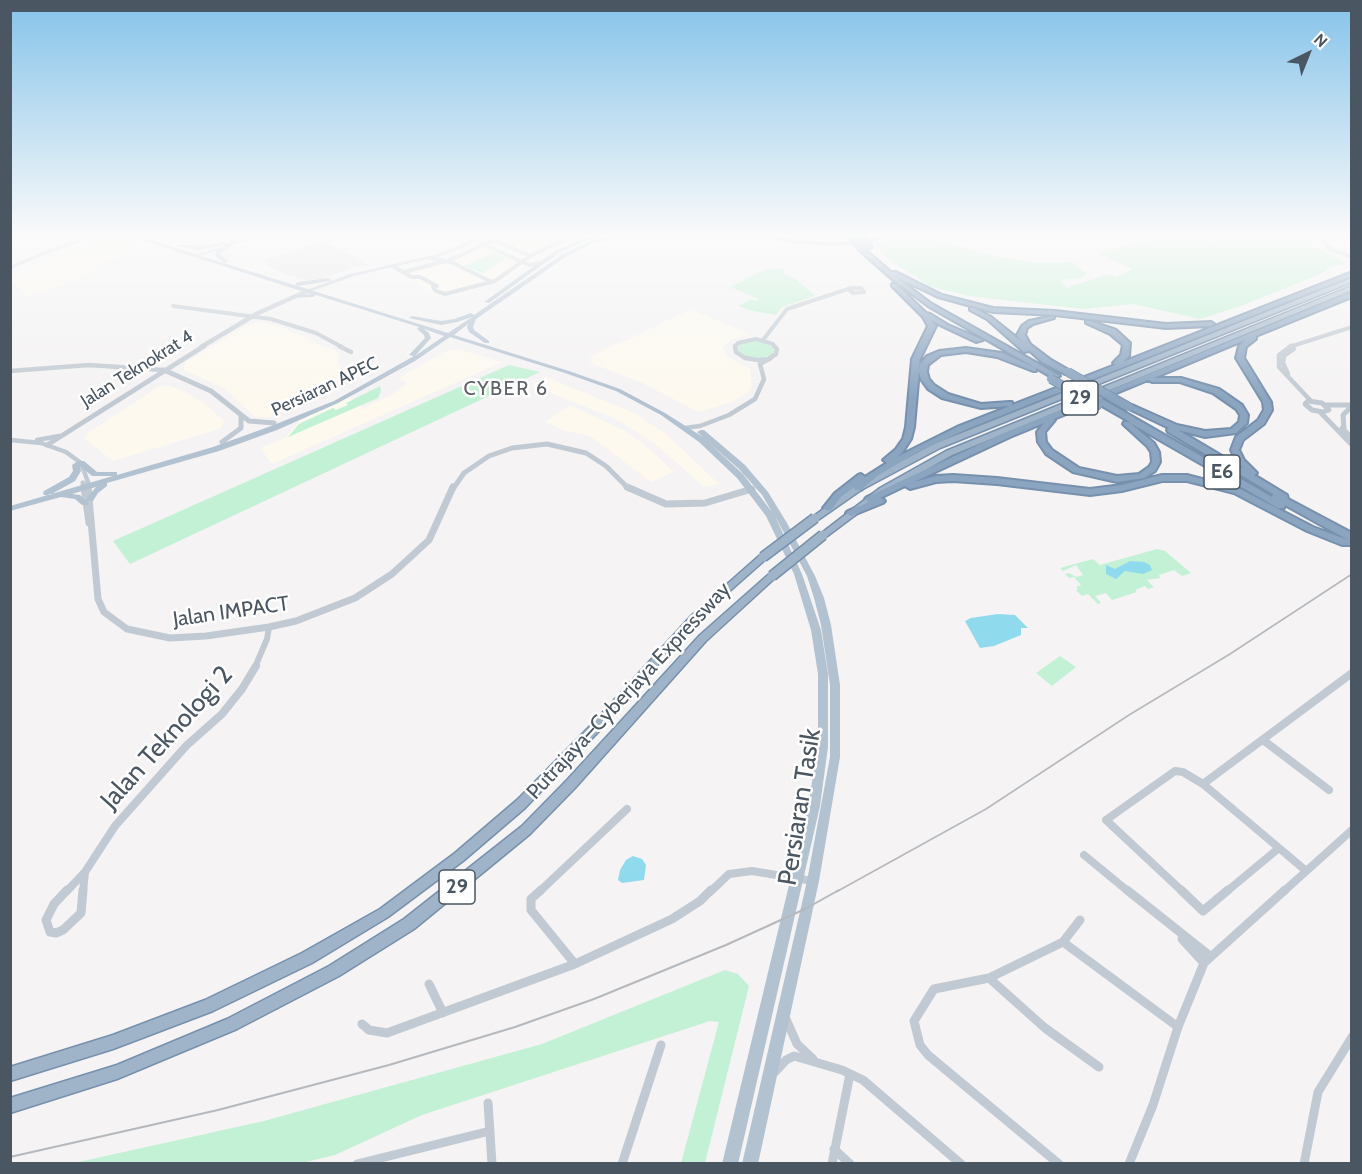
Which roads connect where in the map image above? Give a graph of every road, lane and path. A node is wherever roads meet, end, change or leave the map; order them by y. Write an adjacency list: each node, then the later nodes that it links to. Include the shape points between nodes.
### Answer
1 (851, 288): 22 (street)
2 (290, 289): 25 (main road)
3 (308, 289): 20 (main road); 21 (main road); 25 (street, Jalan Teknokrat 4)
4 (325, 289): 21 (main road)
5 (434, 289): 6 (street, via 441,294)
6 (464, 289)
7 (503, 289): 31 (main road, Persiaran APEC)
8 (514, 289): 31 (main road, Persiaran APEC)
9 (848, 289): 23 (street)
10 (861, 289): 22 (street, via 865,291)
11 (898, 289): 81 (highway, via 932,326 916,359 907,439 894,455 838,495)
12 (899, 289): 44 (highway, via 938,322)
13 (908, 289): 47 (highway, E6, via 930,305)
14 (916, 289): 47 (highway, E6)
15 (923, 289): 37 (highway, via 984,315)
16 (926, 289): 27 (highway, via 993,309 1179,327 1216,324)
17 (1314, 289): 27 (highway)
18 (1330, 289): 73 (highway, Putrajaya–Cyberjaya Expressway / 29, via 980,428)
19 (1350, 289): 78 (highway, Putrajaya–Cyberjaya Expressway / 29, via 1000,430 931,462)
20 (318, 294): 25 (main road); 29 (main road)
21 (330, 294): 30 (main road)
22 (855, 294): 23 (street)
23 (828, 295): 35 (street, via 787,309)
24 (1350, 295): 34 (highway)
25 (290, 298): 28 (street, Jalan Teknokrat 4)
26 (173, 306): 28 (street)
27 (1249, 314): 43 (highway)
28 (254, 315): 38 (street, via 310,331); 45 (street, Jalan Teknokrat 4)
29 (384, 315): 33 (main road); 39 (main road, via 427,334)
30 (398, 315): 31 (main road, via 441,323); 33 (main road)
31 (474, 315): 33 (main road, Persiaran APEC); 36 (main road, via 470,329)
32 (1350, 329): 51 (street, via 1295,348 1284,356 1285,370)
33 (449, 333): 36 (main road); 39 (main road, Persiaran APEC); 40 (main road)
34 (1258, 334): 48 (highway); 75 (highway, via 1243,346 1240,358 1267,402 1268,411 1262,422 1239,439 1235,450 1246,467)
35 (768, 339): 41 (street, via 777,350); 42 (street, via 746,340 736,345 736,352)
36 (487, 342): 60 (main road, via 611,382 637,393)
37 (1022, 344): 43 (highway, via 1022,330 1034,320 1060,317 1090,322 1113,332 1127,345 1125,356); 53 (highway, bridge)
38 (351, 352)
39 (415, 356): 40 (main road, via 440,346 463,343); 58 (main road, Persiaran APEC); 71 (main road, Persiaran APEC, via 358,391 274,428 216,449)
40 (519, 357): 60 (main road, via 618,390)
41 (771, 358): 42 (street); 52 (street, via 760,364 762,386)
42 (747, 359): 52 (street, via 758,364 761,378 757,392)
43 (1113, 367): 49 (highway)
44 (1033, 369): 49 (highway, via 999,355 958,350 939,353 924,364 922,372 940,393 959,401 989,406); 59 (highway, bridge)
45 (164, 370): 46 (street, via 89,365); 57 (street, via 211,391); 62 (street, Jalan Teknokrat 4)
46 (10, 371)
47 (1058, 375): 50 (highway, E6)
48 (1134, 384): 53 (highway, via 1164,379 1195,383 1230,398 1243,412 1243,423 1237,430 1221,434 1197,433); 56 (highway)
49 (1036, 398): 73 (highway, via 913,451)
50 (1102, 400): 76 (highway, E6); 84 (highway, E6)
51 (1311, 400): 55 (street); 55 (street, via 1305,403 1307,406)
52 (747, 404): 60 (street)
53 (1129, 406): 75 (highway)
54 (1351, 407): 55 (street); 61 (street, via 1343,414)
55 (1325, 409): 61 (street); 68 (street)
56 (1061, 413): 59 (highway, via 1044,427 1042,442 1055,457 1076,470 1106,478 1133,478 1152,469 1157,457 1146,439); 78 (highway)
57 (241, 415): 58 (street, via 252,422); 66 (street, via 241,428)
58 (274, 423): 66 (main road, Persiaran APEC)
59 (1127, 424): 76 (highway)
60 (693, 428): 74 (main road, Persiaran Tasik); 98 (main road, Persiaran Tasik, via 742,467 765,494 811,576 826,625 836,693 835,757)
61 (1344, 430): 63 (street)
62 (68, 431): 65 (street, via 47,440); 67 (street, Jalan Teknokrat 4); 69 (street, via 57,443)
63 (1352, 438)
64 (10, 440): 65 (street)
65 (19, 440): 67 (street)
66 (222, 442): 71 (main road, Persiaran APEC)
67 (47, 445): 69 (street)
68 (1352, 445)
69 (66, 452): 70 (street)
70 (77, 462): 71 (main road, via 95,474); 72 (street); 77 (main road, via 72,479)
71 (119, 475): 72 (main road, Persiaran APEC); 79 (main road, via 99,487)
72 (86, 484): 77 (main road, Persiaran APEC); 79 (street, Jalan IMPACT)
73 (858, 488): 81 (highway, Putrajaya–Cyberjaya Expressway / 29)
74 (752, 489): 86 (street, Jalan IMPACT, via 705,503 666,504 634,492 586,453 548,444 512,448 489,456 464,473 429,540 392,574 355,598); 97 (main road, Persiaran Tasik, via 776,526 798,574 815,626 823,674 821,765)
75 (1274, 491): 84 (highway)
76 (1256, 492): 85 (highway, E6)
77 (45, 496): 79 (main road, via 73,496); 80 (main road, Persiaran APEC); 82 (main road, Persiaran APEC)
78 (870, 499): 83 (highway, Putrajaya–Cyberjaya Expressway / 29)
79 (87, 501): 86 (street, Jalan IMPACT, via 98,599 110,618 127,629 180,638)
80 (10, 504)
81 (828, 508): 113 (highway, Putrajaya–Cyberjaya Expressway / 29, bridge, via 763,557 694,618 521,804 384,913 308,958 208,1006 113,1042)
82 (10, 509)
83 (851, 513): 85 (highway, via 909,486 936,479 1090,492 1180,477 1229,488 1310,529); 117 (highway, Putrajaya–Cyberjaya Expressway / 29, bridge, via 771,576 703,638 526,830 409,924 334,971 232,1024 117,1071)
84 (1306, 513): 85 (highway, E6)
85 (1350, 541)
86 (269, 627): 96 (street, Jalan Teknologi 2, via 253,672 242,689 222,714 151,783)
87 (1352, 673): 88 (street)
88 (1263, 740): 89 (street); 90 (street)
89 (1203, 784): 93 (street); 93 (street, via 1191,775 1175,771 1106,820 1205,911)
90 (1329, 790)
91 (627, 809): 102 (street, via 531,899 531,910)
92 (1352, 830): 95 (street)
93 (1279, 848): 95 (street)
94 (1084, 855): 101 (street)
95 (1305, 870): 101 (street)
96 (85, 872): 96 (street, Jalan Teknologi 2, via 81,913 63,930 50,932 46,920 49,911)
97 (797, 877): 98 (street); 102 (street, via 752,870 729,874 700,902 672,919); 123 (main road, Persiaran Tasik)
98 (813, 881): 105 (main road, Persiaran Tasik)
99 (1080, 920): 100 (street)
100 (1063, 942): 103 (street); 108 (street)
101 (1207, 960): 108 (street)
102 (575, 964): 106 (street)
103 (989, 978): 112 (street, via 1045,1028); 128 (street, via 934,989 914,1021 920,1045)
104 (429, 984): 106 (street)
105 (784, 1006): 111 (street, via 796,1044); 115 (main road, Persiaran Tasik)
106 (443, 1013): 107 (street, via 387,1033 369,1030)
107 (362, 1024)
108 (1178, 1027): 129 (street)
109 (1352, 1037): 130 (street, via 1318,1092)
110 (661, 1045): 122 (street)
111 (816, 1062): 114 (street); 115 (street, via 794,1056 779,1066)
112 (1099, 1067)
113 (10, 1074)
114 (850, 1074): 119 (street); 127 (street, via 880,1092)
115 (767, 1086): 124 (main road, Persiaran Tasik)
116 (488, 1103): 118 (street)
117 (10, 1106)
118 (490, 1131): 120 (street); 121 (street)
119 (834, 1149): 125 (street); 126 (street)
120 (357, 1164)
121 (492, 1164)
122 (622, 1164)
123 (730, 1164)
124 (750, 1164)
125 (832, 1164)
126 (850, 1164)
127 (961, 1164)
128 (1059, 1164)
129 (1130, 1164)
130 (1304, 1164)

